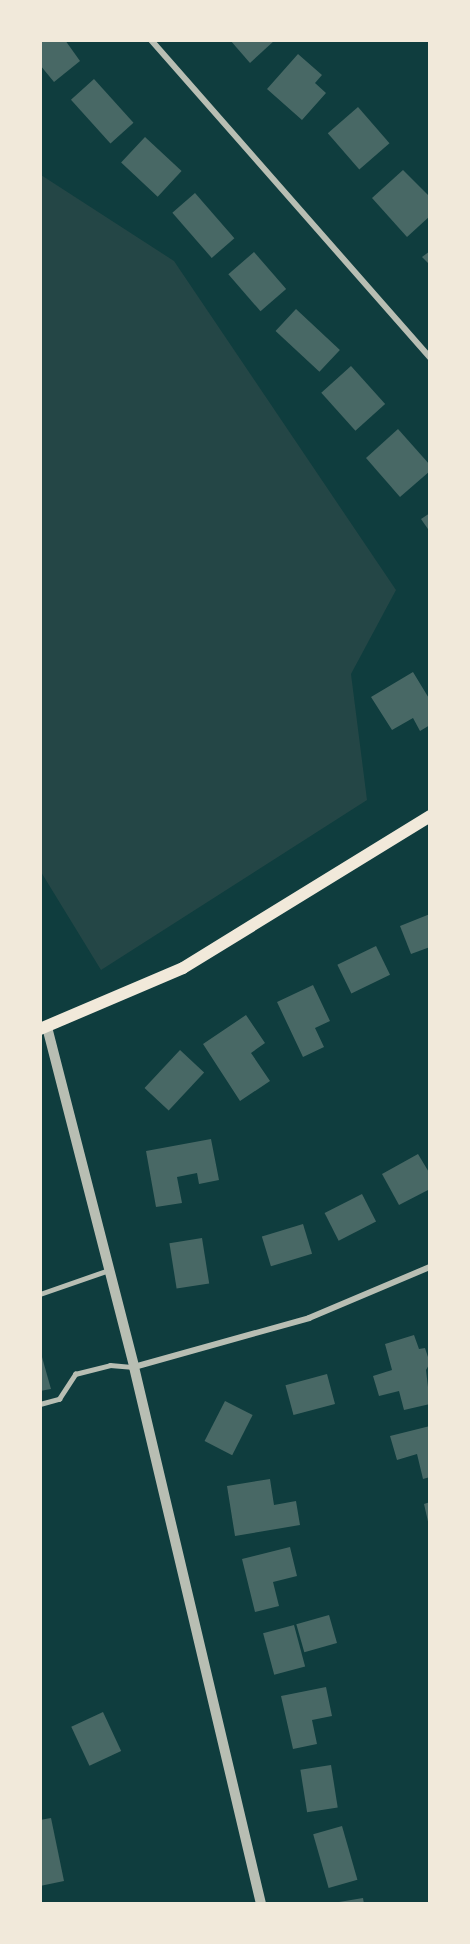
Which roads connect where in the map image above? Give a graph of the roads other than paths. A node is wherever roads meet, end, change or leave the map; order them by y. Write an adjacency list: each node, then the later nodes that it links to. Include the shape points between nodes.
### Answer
1 (151, 40): 2 (street)
2 (429, 358)
3 (429, 816): 4 (main road, via 183,968)
4 (44, 1028): 6 (street)
5 (429, 1266): 8 (street, via 309,1318)
6 (109, 1270): 7 (lane); 8 (street)
7 (40, 1294)
8 (134, 1367): 9 (lane, via 110,1365 75,1374 59,1399); 10 (street)
9 (40, 1404)
10 (261, 1904)

